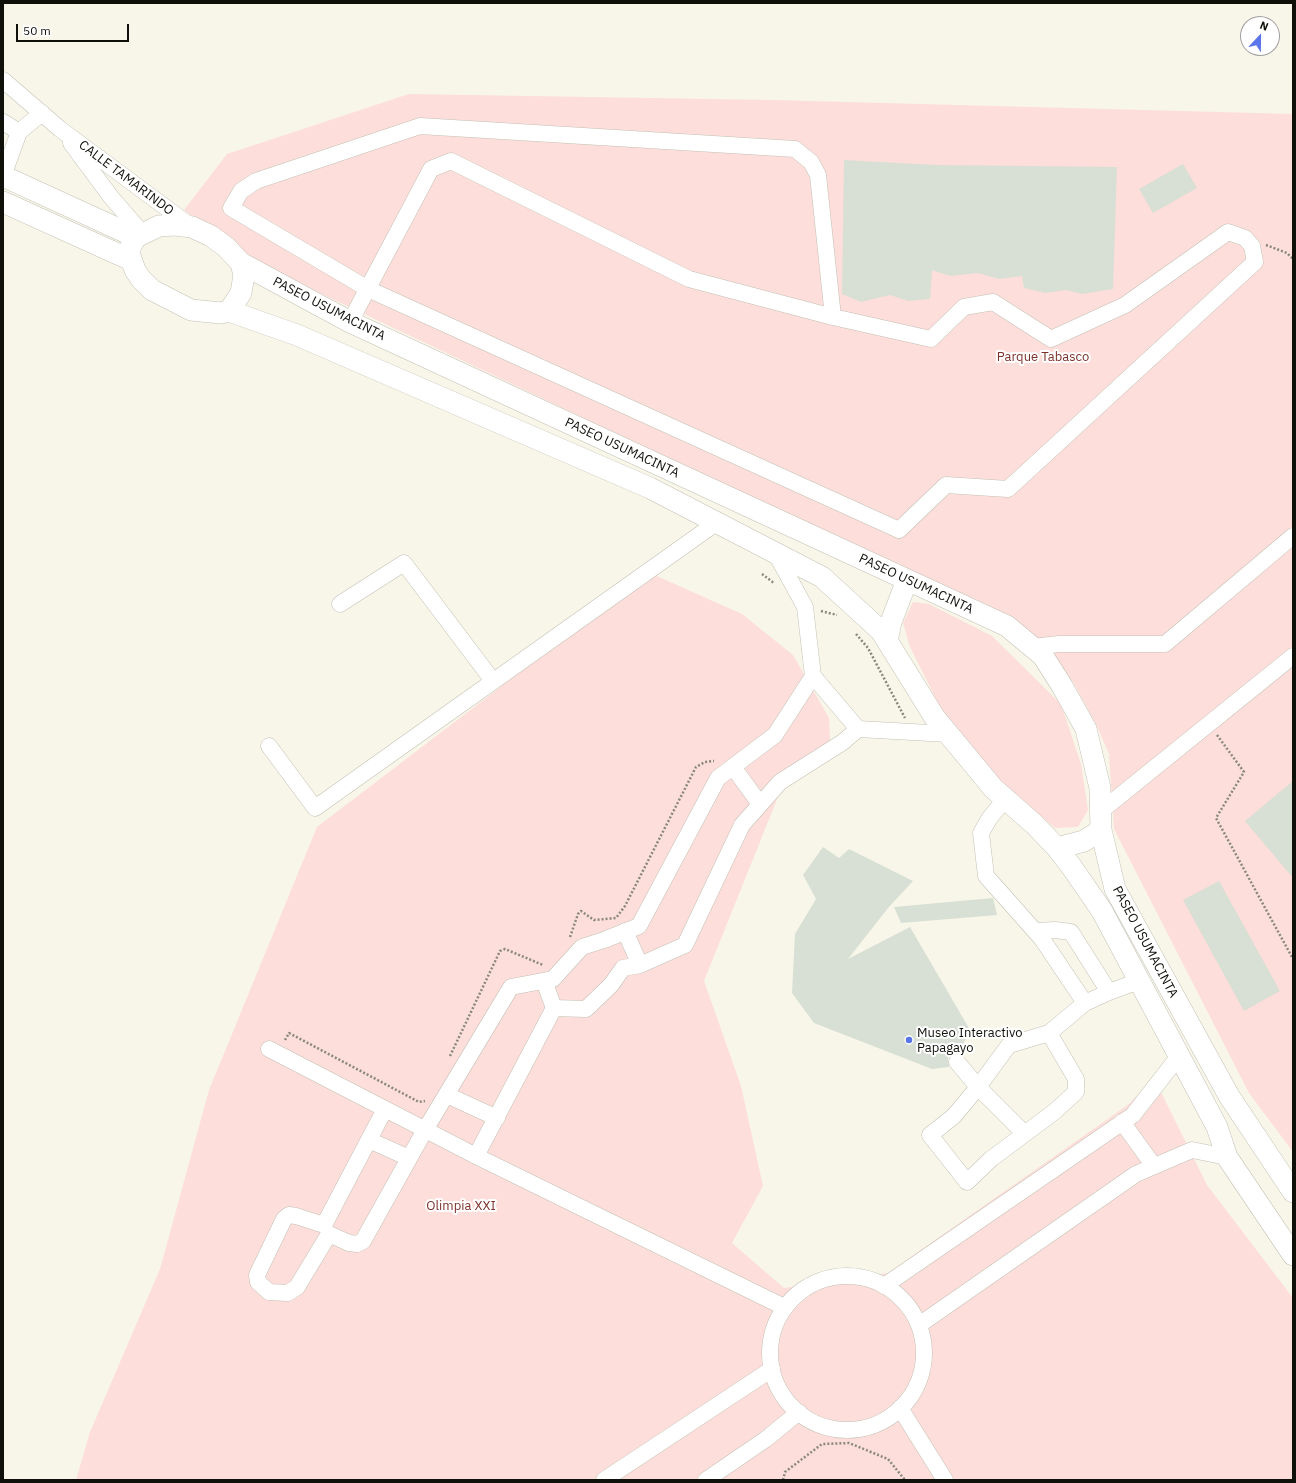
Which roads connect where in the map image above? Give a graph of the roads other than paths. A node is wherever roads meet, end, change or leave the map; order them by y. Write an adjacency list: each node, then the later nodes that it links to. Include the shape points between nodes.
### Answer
1 (3, 80): 2 (street, CALLE TAMARINDO)
2 (42, 113): 4 (street, CALLE TAMARINDO); 5 (street)
3 (3, 122): 5 (street)
4 (60, 128): 8 (street, CALLE TAMARINDO); 9 (street, CALLE TAMARINDO)
5 (19, 132): 6 (street)
6 (3, 176): 9 (main road)
7 (3, 202): 10 (main road)
8 (192, 227): 9 (main road, via 159,226); 11 (main road, via 226,247)
9 (139, 235): 10 (main road, via 131,246)
10 (131, 260): 13 (main road, via 141,279 165,298 191,310 210,313)
11 (241, 263): 13 (main road, via 244,279 242,293); 15 (main road, PASEO USUMACINTA)
12 (368, 289): 14 (street, via 431,169 451,161 689,278); 14 (street, via 231,208 240,191 256,180 420,126 795,149 811,162 818,175); 14 (street, via 898,530 946,485 1008,489 1255,262 1252,246 1245,238 1228,232 1125,305 1051,339 993,302 964,307 931,339); 15 (street)
13 (229, 311): 16 (main road, PASEO USUMACINTA, via 318,344 650,488)
14 (833, 317)
15 (350, 322): 19 (main road, PASEO USUMACINTA)
16 (716, 523): 18 (main road, PASEO USUMACINTA); 25 (street)
17 (1293, 536): 22 (street, via 1165,644 1059,644)
18 (776, 554): 21 (main road, PASEO USUMACINTA, via 822,577 881,631); 24 (street, via 805,607)
19 (907, 580): 21 (main road, via 891,622); 22 (main road, PASEO USUMACINTA, via 1007,626)
20 (340, 604): 25 (street, via 404,563)
21 (887, 641): 27 (main road, PASEO USUMACINTA, via 935,718)
22 (1033, 647): 32 (main road, PASEO USUMACINTA, via 1043,656 1086,729 1100,788)
23 (1293, 656): 32 (street, via 1209,724)
24 (813, 676): 26 (street); 29 (street, via 775,735)
25 (493, 681): 28 (street, via 315,808)
26 (858, 729): 27 (street); 31 (street, via 843,742 780,782)
27 (948, 734): 30 (main road, PASEO USUMACINTA, via 993,788)
28 (269, 746)
29 (733, 767): 31 (street); 35 (street, via 718,778 639,926)
30 (1006, 799): 33 (main road, PASEO USUMACINTA); 34 (street, via 981,833 986,876)
31 (760, 804): 36 (street, via 742,825 685,945)
32 (1101, 821): 33 (main road, via 1084,841); 58 (main road, PASEO USUMACINTA, via 1115,889 1229,1096)
33 (1057, 848): 38 (main road, PASEO USUMACINTA, via 1102,911)
34 (1035, 931): 39 (street, via 1070,932); 40 (street)
35 (625, 932): 36 (street); 37 (street, via 582,947 553,979)
36 (640, 966): 41 (street, via 623,968 611,985 586,1009)
37 (546, 974): 41 (street); 47 (street, via 511,987)
38 (1139, 981): 39 (street); 44 (main road, PASEO USUMACINTA)
39 (1109, 992): 40 (street)
40 (1085, 1003): 42 (street)
41 (554, 1008): 49 (street)
42 (1048, 1033): 46 (street, via 1009,1045); 52 (street, via 1076,1079 1076,1092 1054,1112)
43 (273, 1051): 48 (street)
44 (1179, 1056): 50 (street, via 1133,1115); 55 (main road, PASEO USUMACINTA, via 1217,1127)
45 (957, 1062): 46 (street)
46 (978, 1087): 52 (street); 52 (street, via 954,1116 930,1135 967,1182)
47 (447, 1095): 49 (street); 51 (street)
48 (385, 1109): 51 (street); 53 (street)
49 (497, 1118): 54 (street)
50 (1122, 1122): 57 (street); 61 (street)
51 (424, 1130): 54 (street); 56 (street)
52 (1024, 1133)
53 (369, 1140): 56 (street); 59 (street)
54 (476, 1156): 62 (street)
55 (1227, 1157): 57 (street, via 1192,1150); 60 (main road, PASEO USUMACINTA)
56 (409, 1158): 59 (street, via 362,1241 349,1244)
57 (1154, 1166): 63 (street, via 1136,1174)
58 (1293, 1192)
59 (327, 1229): 59 (street, via 289,1215 284,1219 257,1275 258,1282 269,1292 288,1293 296,1287)
60 (1293, 1255)
61 (884, 1286): 62 (street, via 873,1280 848,1275 824,1278 802,1289); 63 (street, via 894,1292 911,1310)
62 (784, 1307): 64 (street, via 772,1331 769,1357)
63 (919, 1325): 65 (street, via 925,1357 920,1381 907,1402)
64 (772, 1369): 66 (street, via 775,1383 790,1405); 67 (street)
65 (900, 1408): 66 (street, via 888,1418 864,1428 844,1429 812,1421); 69 (street)
66 (799, 1412): 68 (street, via 766,1439)
67 (604, 1480)
68 (706, 1480)
69 (945, 1480)

